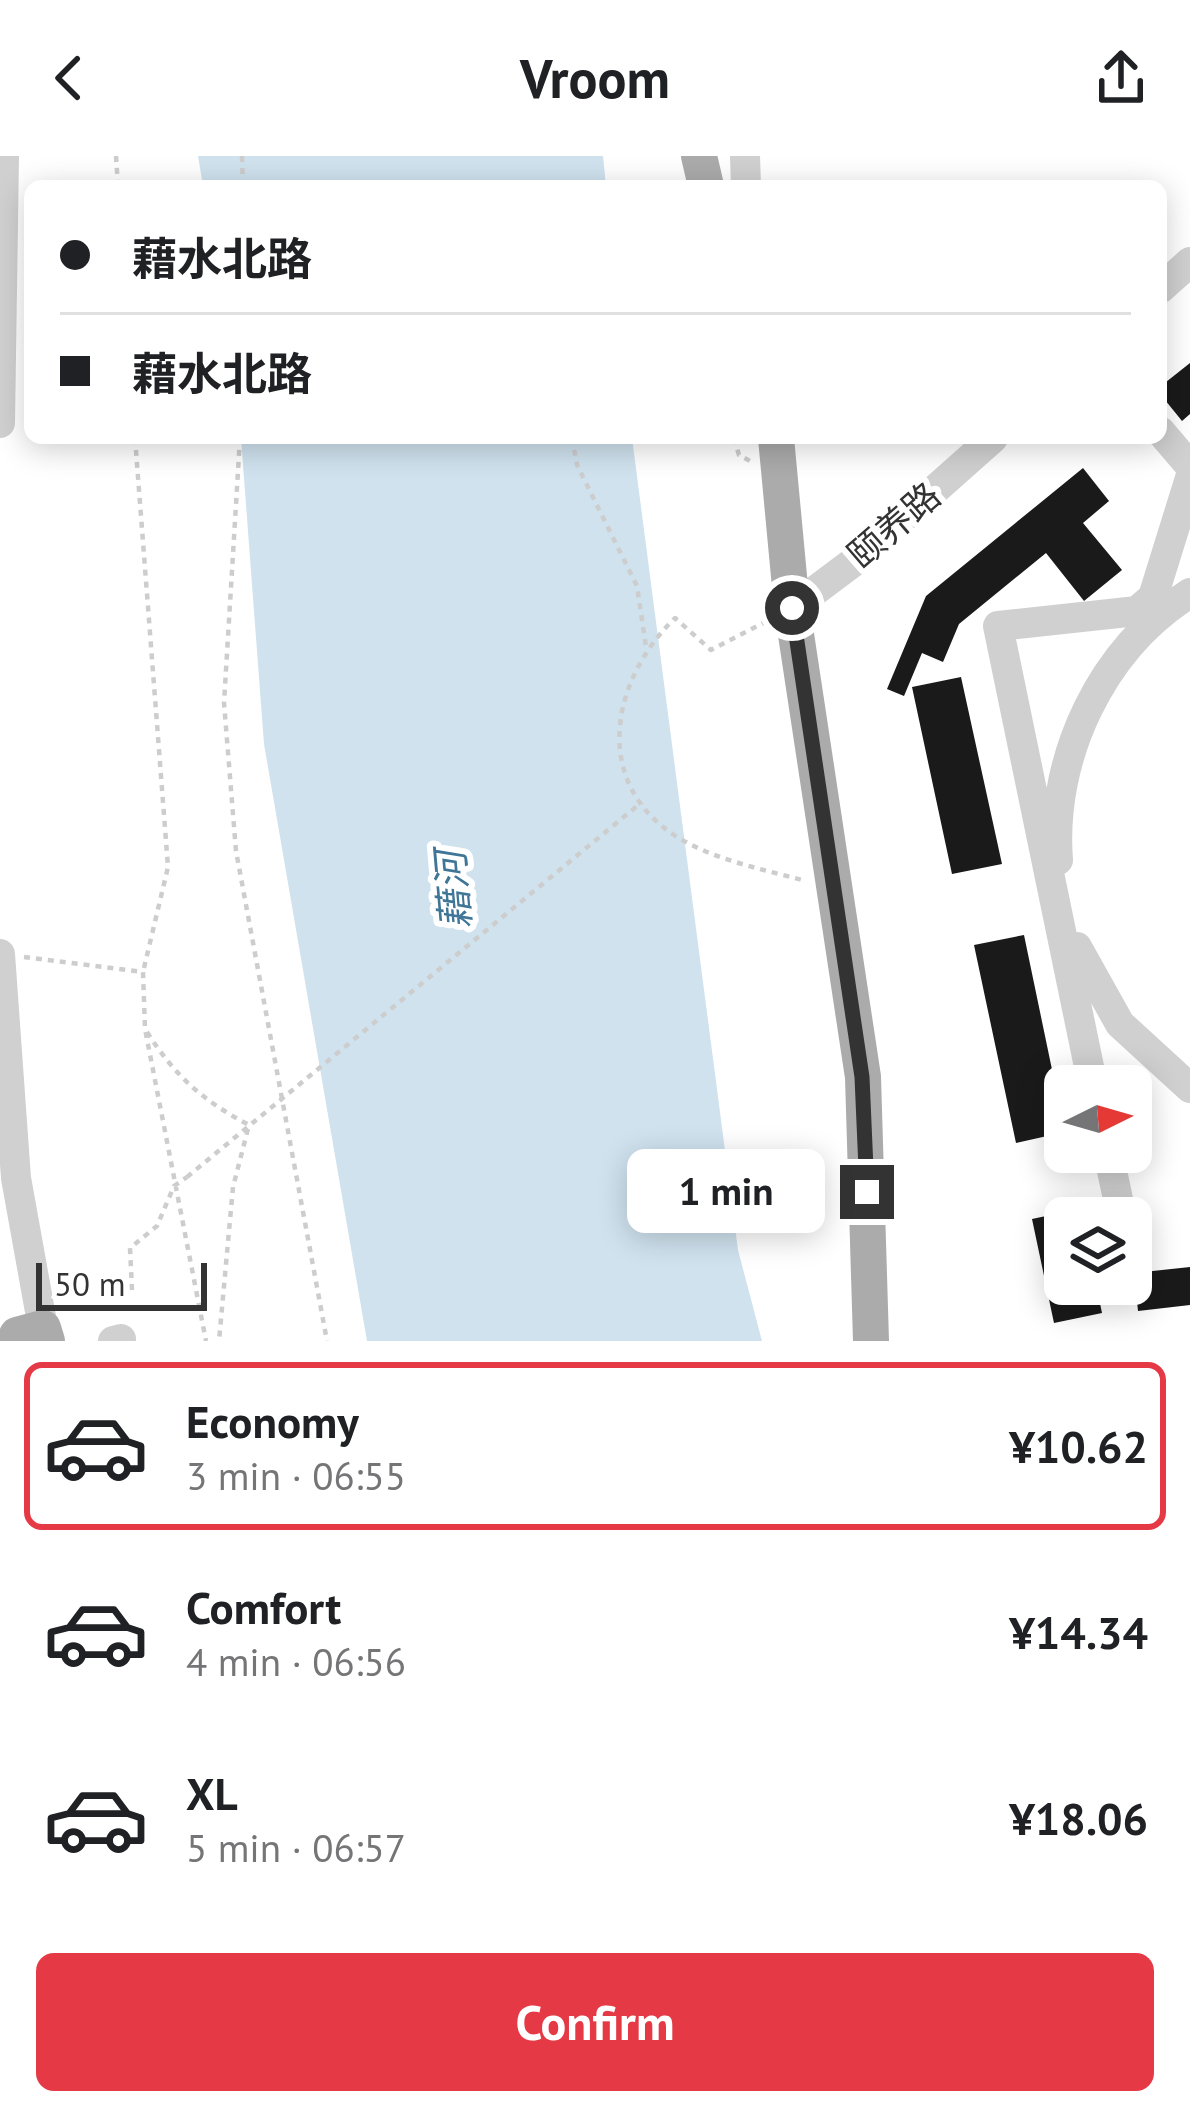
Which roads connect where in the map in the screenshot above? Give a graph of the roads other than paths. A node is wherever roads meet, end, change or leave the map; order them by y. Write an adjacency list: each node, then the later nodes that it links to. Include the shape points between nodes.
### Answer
1 (4, 156): 4 (street)
2 (1190, 262): 3 (street)
3 (1167, 283)
4 (0, 423)
5 (1167, 440): 8 (street)
6 (775, 444): 11 (main road)
7 (986, 444): 11 (street, 颐养路)
8 (1190, 466)
9 (1190, 478): 13 (street, via 1153,597 1137,611 998,626)
10 (1190, 593): 14 (street, via 1134,640 1096,692 1066,766 1057,846 1065,910 1086,970 1142,1049)
11 (792, 608): 16 (main road, via 862,1077)
12 (0, 954): 15 (street)
13 (1089, 1065)
14 (1190, 1088)
15 (36, 1337)
16 (871, 1341)

